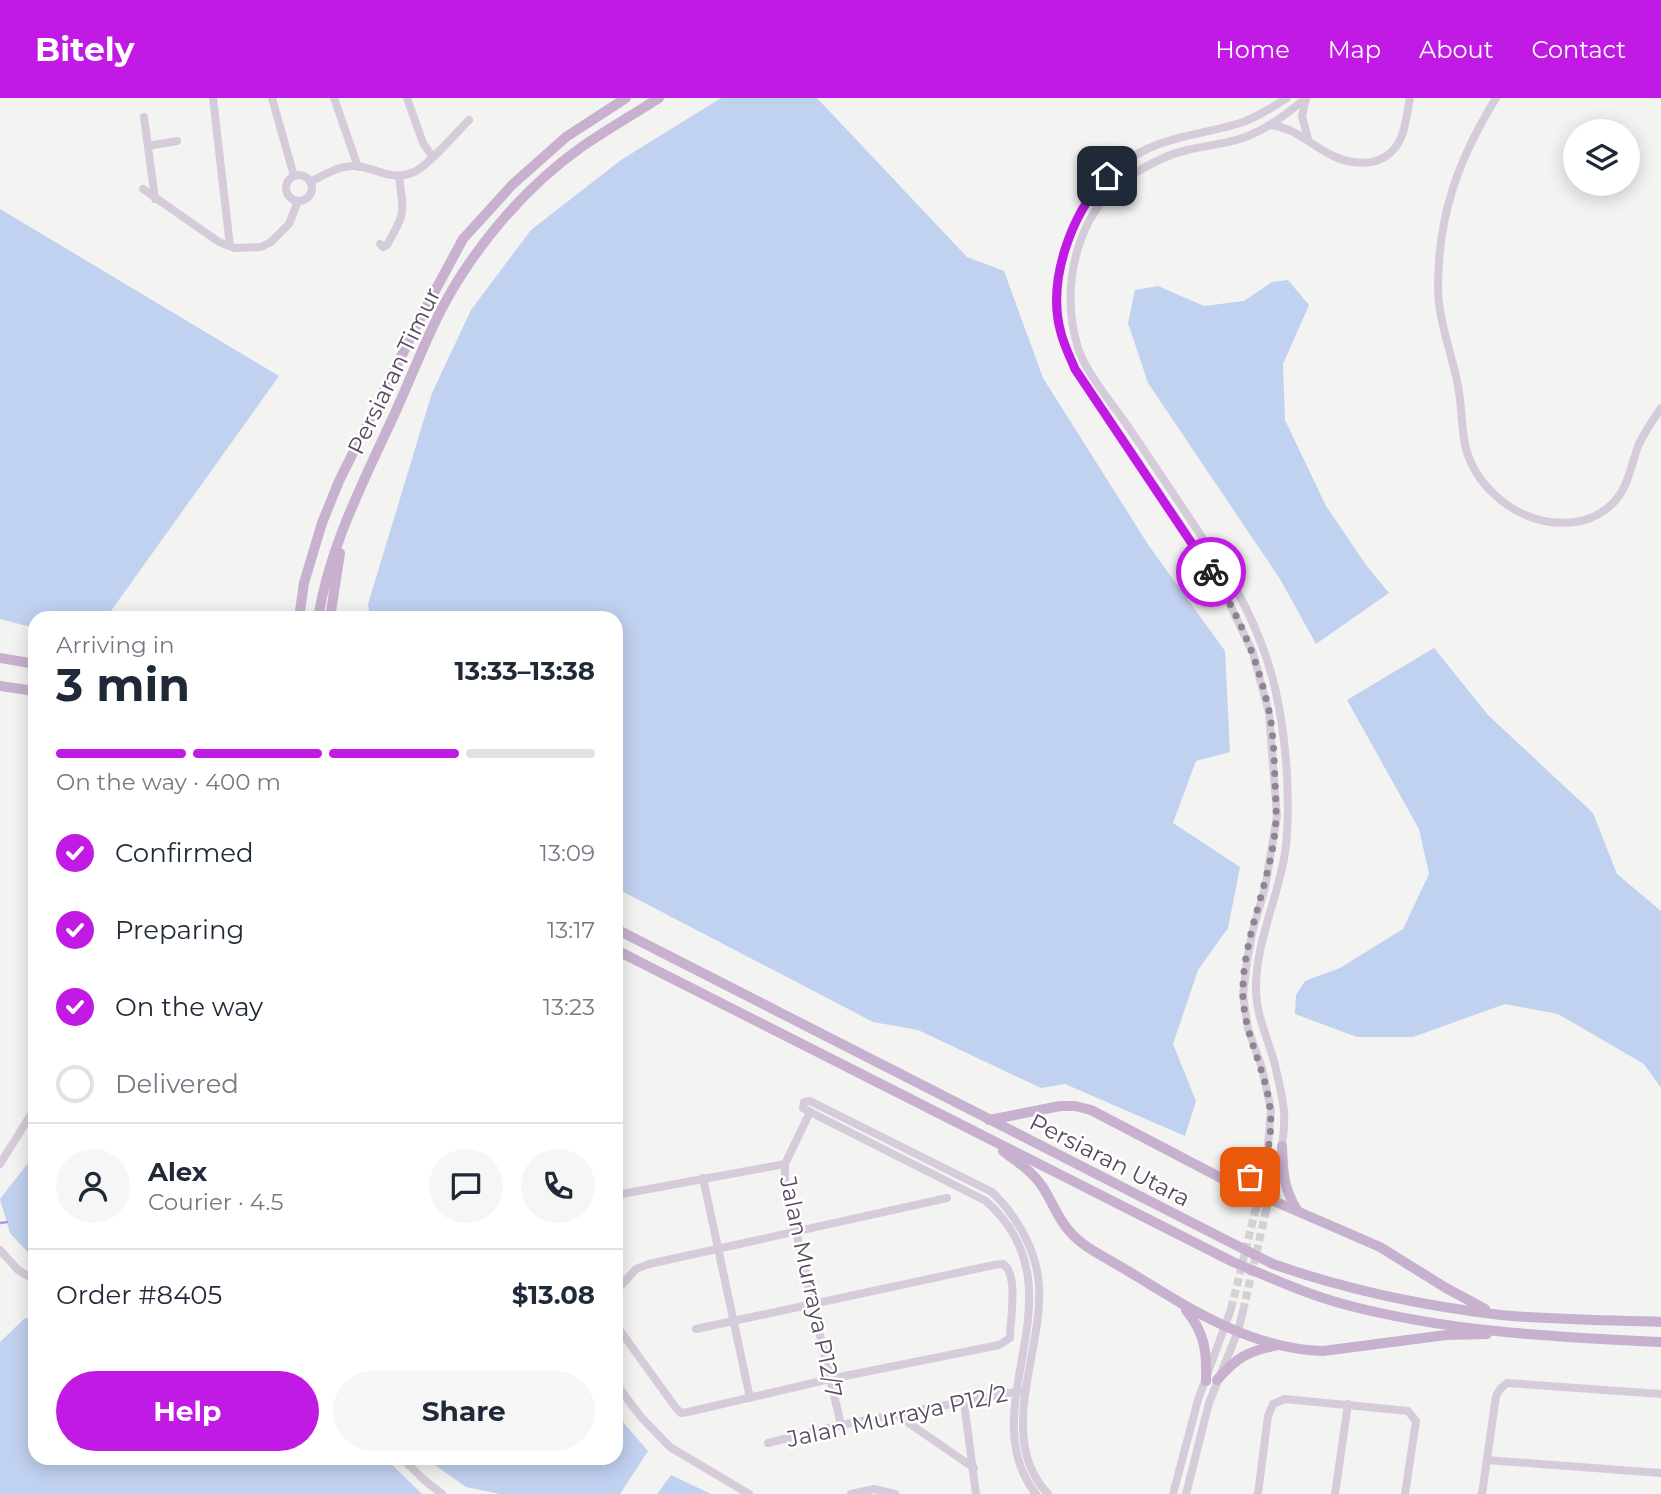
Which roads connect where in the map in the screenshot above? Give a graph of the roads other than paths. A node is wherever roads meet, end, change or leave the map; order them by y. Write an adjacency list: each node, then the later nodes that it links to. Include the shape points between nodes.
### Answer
1 (213, 98): 26 (street)
2 (272, 98): 19 (street)
3 (334, 98): 18 (street)
4 (407, 98): 17 (street)
5 (626, 98): 29 (main road, Persiaran Timur, via 566,137 512,185 463,239 340,481 322,523)
6 (659, 98): 28 (main road, Persiaran Timur, via 581,148 522,198 479,248 437,317)
7 (1287, 98): 44 (street, via 1243,123 1181,136 1120,164 1095,188 1076,218 1061,267 1058,301 1060,331 1075,369 1223,590 1253,653 1269,713 1277,816 1243,995 1271,1110)
8 (1306, 98): 13 (street); 14 (street, via 1302,116)
9 (1410, 98): 14 (street, via 1400,140 1375,161 1345,162)
10 (1496, 98): 27 (street, via 1454,180 1440,244 1440,305 1471,463 1487,487 1514,510 1547,522 1579,522 1602,511 1620,493 1640,443)
11 (144, 117): 16 (street)
12 (469, 120): 17 (street)
13 (1270, 125): 14 (street); 43 (street, via 1248,136 1159,159 1116,187 1080,242 1070,293 1079,351 1235,587 1273,676 1281,709 1289,817 1284,858 1257,959 1256,990 1260,1023 1284,1111)
14 (1308, 139)
15 (177, 141): 16 (street)
16 (148, 146): 23 (street)
17 (432, 156): 20 (street, via 416,172)
18 (358, 167): 20 (street); 21 (street, via 341,167)
19 (294, 176): 21 (street); 24 (street, via 286,190)
20 (398, 177): 25 (street, via 404,211 387,245)
21 (310, 181): 24 (street, via 309,197)
22 (143, 189): 23 (street)
23 (155, 199): 26 (street)
24 (298, 201): 26 (street, via 289,224 271,242 261,247)
25 (380, 244)
26 (230, 246)
27 (1661, 408)
28 (347, 514): 30 (main road, Persiaran Timur); 31 (main road)
29 (299, 611)
30 (318, 611)
31 (331, 611)
32 (0, 658): 33 (main road)
33 (28, 663)
34 (0, 686): 35 (main road)
35 (28, 690)
36 (623, 933): 41 (main road, Persiaran Utara)
37 (623, 953): 39 (main road, Persiaran Utara)
38 (623, 959): 39 (main road)
39 (645, 964): 42 (main road, Persiaran Utara)
40 (28, 1119): 45 (street)
41 (989, 1120): 48 (main road, via 1060,1105 1091,1110); 65 (main road, Persiaran Utara, via 1273,1264 1341,1286)
42 (987, 1138): 62 (main road, via 1029,1171 1080,1242); 72 (main road, Persiaran Utara, via 1286,1284 1399,1317)
43 (1282, 1146): 52 (street); 54 (main road, via 1283,1180)
44 (1267, 1158): 48 (main road, via 1250,1177); 50 (street)
45 (0, 1164)
46 (785, 1164): 47 (street); 56 (street, Jalan Murraya P12/7, via 785,1184); 77 (street, Jalan Murraya P12/7, via 810,1112 986,1201 1005,1221 1025,1259 1030,1284)
47 (703, 1178): 49 (street); 57 (street)
48 (1223, 1179): 50 (main road)
49 (623, 1194)
50 (1259, 1195): 52 (main road); 53 (street)
51 (947, 1198): 56 (street)
52 (1269, 1199): 54 (main road); 55 (street)
53 (1256, 1208)
54 (1297, 1210): 65 (main road, via 1380,1247 1458,1295)
55 (1266, 1211)
56 (798, 1233): 57 (street); 61 (street, Jalan Murraya P12/7)
57 (718, 1248): 60 (street, via 636,1269); 66 (street)
58 (0, 1250): 59 (street)
59 (28, 1276)
60 (623, 1283)
61 (811, 1304): 66 (street); 75 (street, Jalan Murraya P12/7); 75 (street, via 994,1265 1003,1264 1010,1272 1013,1304 1007,1341)
62 (1182, 1305): 68 (main road); 76 (main road, via 1204,1338)
63 (1231, 1309): 68 (street)
64 (1242, 1311): 70 (street)
65 (1501, 1315): 67 (main road, Persiaran Utara)
66 (732, 1321): 69 (street); 80 (street)
67 (1661, 1322)
68 (1226, 1327): 70 (main road); 76 (street)
69 (696, 1329)
70 (1238, 1331): 74 (main road); 76 (street)
71 (623, 1335): 80 (street, via 681,1413)
72 (1547, 1337): 73 (main road, Persiaran Utara); 74 (main road, via 1446,1335 1323,1351)
73 (1661, 1342)
74 (1279, 1345): 76 (main road, via 1234,1360)
75 (830, 1379): 80 (street); 84 (street, Jalan Murraya P12/7)
76 (1211, 1380): 97 (street); 98 (street)
77 (1022, 1391): 81 (street, Jalan Murraya P12/2); 95 (street, via 1014,1413 1014,1445 1020,1468); 96 (street, via 1023,1441 1030,1465)
78 (623, 1393): 91 (street, via 670,1447)
79 (1661, 1394): 86 (street, via 1507,1383 1496,1396)
80 (750, 1398)
81 (964, 1402): 83 (street, Jalan Murraya P12/2); 88 (street)
82 (1348, 1404): 99 (street, via 1285,1399 1273,1404); 100 (street); 101 (street, via 1413,1415 1416,1421)
83 (897, 1415): 84 (street, Jalan Murraya P12/2); 88 (street)
84 (841, 1425): 85 (street, Jalan Murraya P12/2)
85 (768, 1443)
86 (1487, 1460): 89 (street); 102 (street)
87 (409, 1465): 90 (street)
88 (974, 1468): 94 (street)
89 (1661, 1474)
90 (442, 1494)
91 (749, 1494)
92 (851, 1494): 93 (street, via 874,1489)
93 (895, 1494)
94 (976, 1494)
95 (1036, 1494)
96 (1048, 1494)
97 (1173, 1494)
98 (1186, 1494)
99 (1258, 1494)
100 (1335, 1494)
101 (1405, 1494)
102 (1482, 1494)

